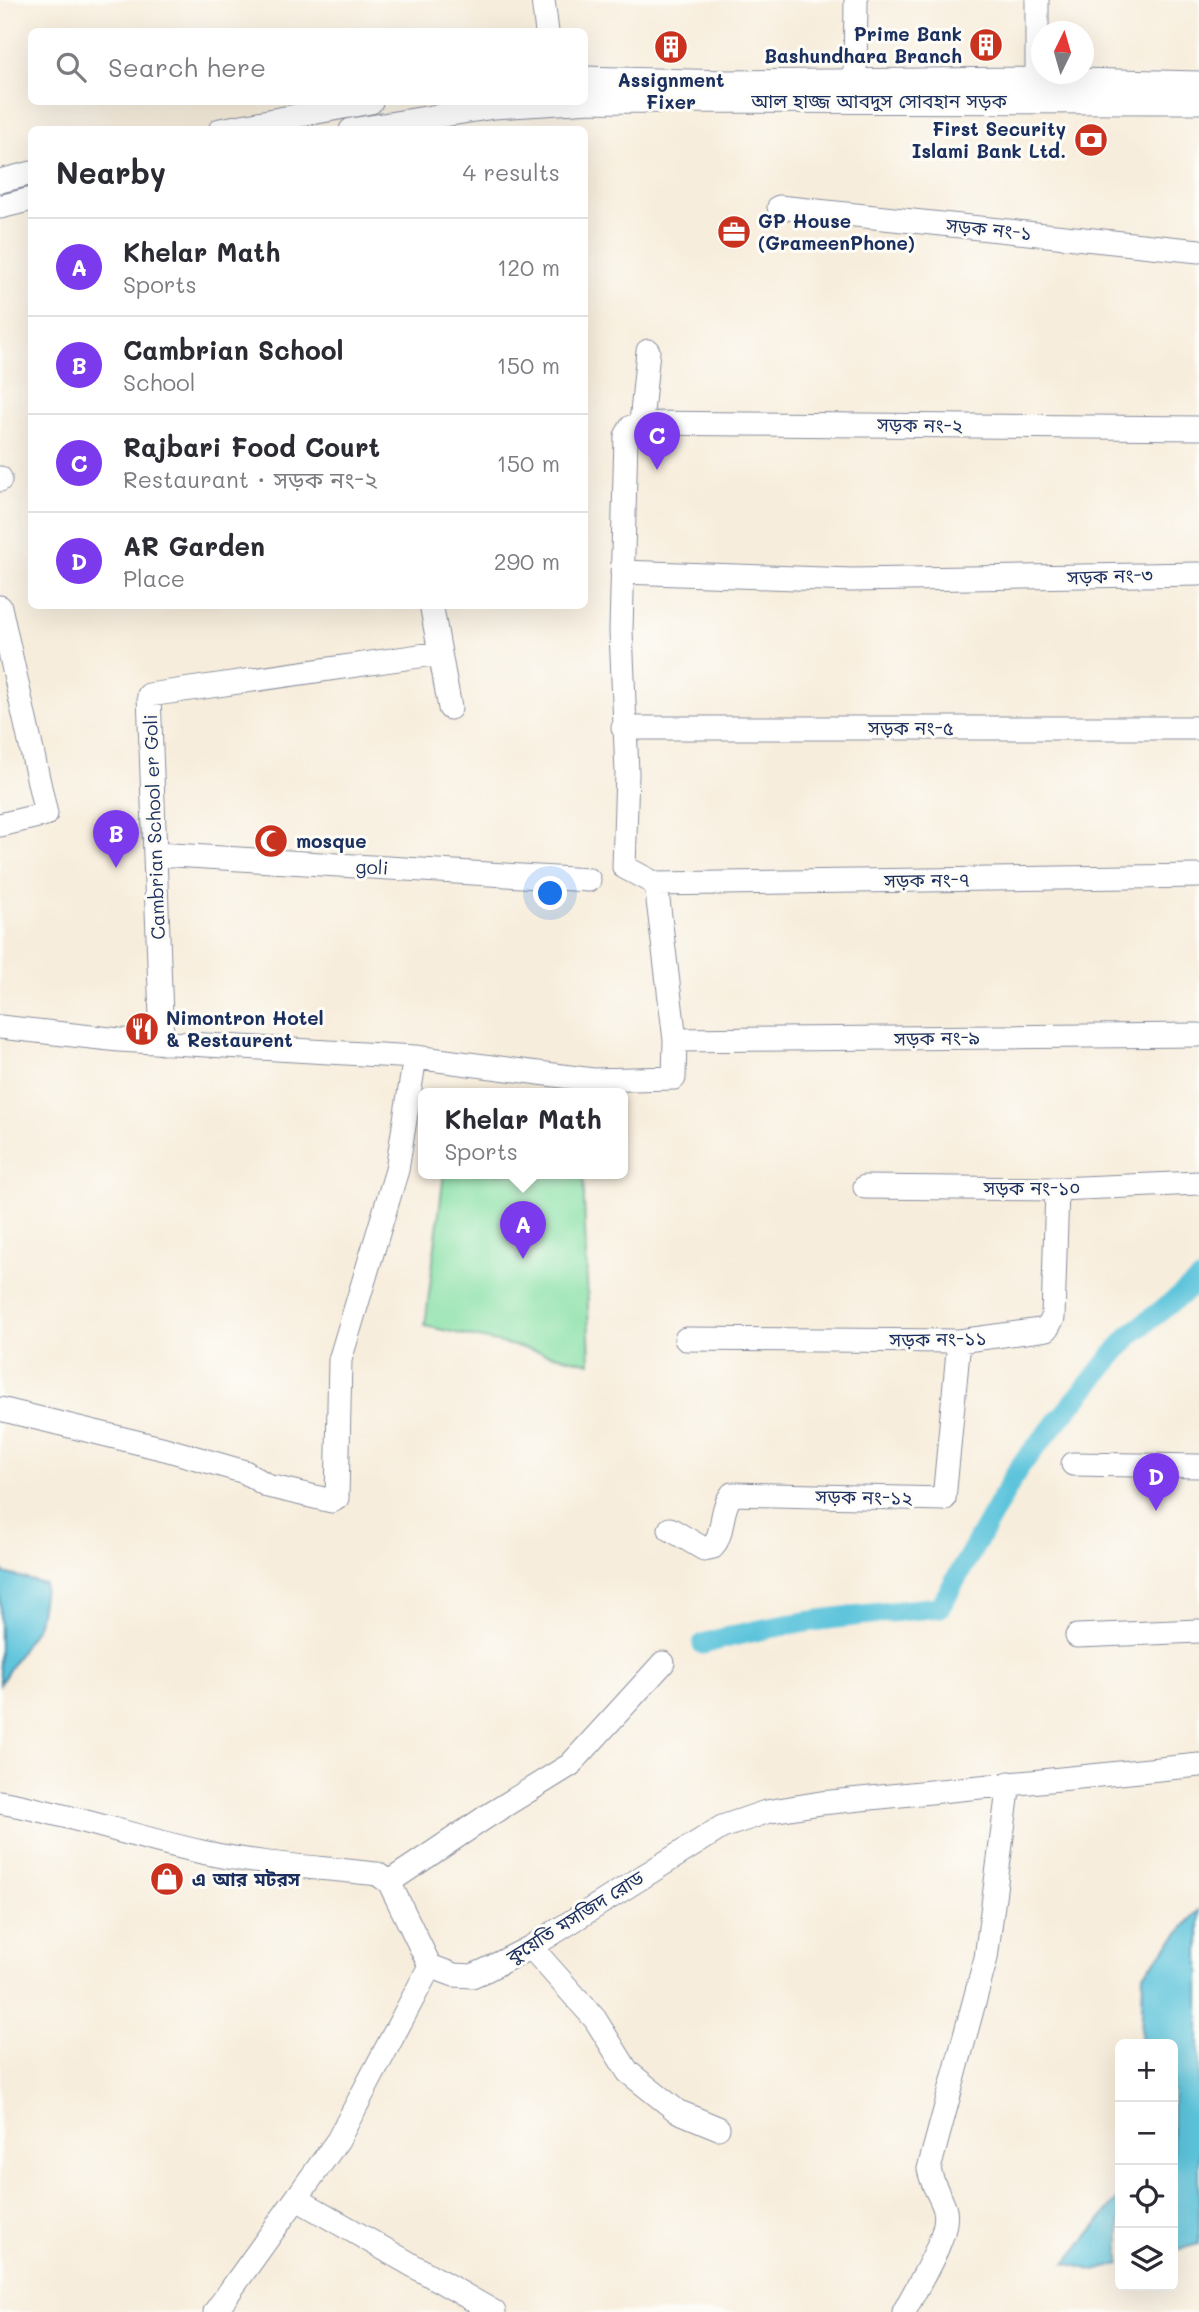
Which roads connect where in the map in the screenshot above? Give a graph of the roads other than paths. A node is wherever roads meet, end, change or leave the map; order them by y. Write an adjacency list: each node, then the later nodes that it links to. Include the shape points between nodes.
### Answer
1 (543, 0): 5 (street)
2 (856, 0): 9 (street)
3 (1037, 0): 4 (street)
4 (1037, 21)
5 (546, 28)
6 (588, 78): 9 (street)
7 (1031, 79): 9 (street)
8 (1094, 80): 10 (street)
9 (855, 81)
10 (1199, 83)
11 (588, 101): 12 (street, আল হাজ্জ আবদুস সোবহান সড়ক)
12 (1199, 102)
13 (355, 105): 15 (street)
14 (527, 105): 16 (street, আল হাজ্জ আবদুস সোবহান সড়ক)
15 (242, 126)
16 (376, 126)
17 (28, 174): 18 (street)
18 (0, 181)
19 (28, 200): 20 (street)
20 (0, 207)
21 (779, 207): 22 (street, সড়ক নং-১)
22 (1199, 251)
23 (648, 351): 24 (street)
24 (641, 423): 25 (street, সড়ক নং-২); 26 (street, via 631,427 626,436)
25 (1199, 428)
26 (622, 572): 27 (street, সড়ক নং-৩, via 852,580); 30 (street)
27 (1199, 574)
28 (0, 607): 32 (street, via 46,814)
29 (450, 708): 33 (street, Cambrian School er Goli, via 435,622 432,610 440,653 149,695)
30 (622, 728): 31 (street, সড়ক নং-৫); 36 (street, via 627,774 624,867)
31 (1199, 728)
32 (0, 825)
33 (156, 854): 35 (street, goli); 40 (street, Cambrian School er Goli)
34 (1199, 876): 36 (street, সড়ক নং-৭)
35 (589, 880)
36 (656, 884): 39 (street)
37 (0, 1027): 40 (street)
38 (1199, 1035): 39 (street, সড়ক নং-৯)
39 (675, 1040): 41 (street, via 674,1078 593,1080)
40 (162, 1043): 41 (street)
41 (415, 1056): 47 (street, via 397,1170 340,1360 337,1498 332,1501 268,1486 245,1472 165,1449)
42 (1199, 1183): 44 (street, সড়ক নং-১০)
43 (865, 1187): 44 (street, সড়ক নং-১০)
44 (1056, 1189): 46 (street, সড়ক নং-১১, via 1054,1318 1047,1329)
45 (686, 1339): 46 (street, সড়ক নং-১১)
46 (959, 1341): 50 (street, সড়ক নং-১২, via 944,1499 732,1494 723,1505 719,1539 713,1548 704,1549)
47 (0, 1409)
48 (1073, 1464): 49 (street)
49 (1199, 1466)
50 (670, 1529)
51 (1199, 1631): 52 (street)
52 (1077, 1636)
53 (663, 1663): 57 (street, via 570,1765)
54 (1199, 1765): 55 (street, কুয়েতি মসজিদ রোড)
55 (1009, 1783): 58 (street, কুয়েতি মসজিদ রোড, via 821,1803 766,1812 722,1827); 64 (street, via 986,1958 929,2169 932,2186 946,2211 942,2235)
56 (0, 1802): 57 (street, via 200,1851 270,1865 377,1874)
57 (389, 1882): 59 (street)
58 (531, 1947): 59 (street, কুয়েতি মসজিদ রোড, via 472,1976); 60 (street, via 596,2019 628,2072 677,2110)
59 (430, 1966): 61 (street, via 338,2140)
60 (718, 2128)
61 (297, 2199): 62 (street); 63 (street)
62 (215, 2312)
63 (494, 2312)
64 (904, 2312)

